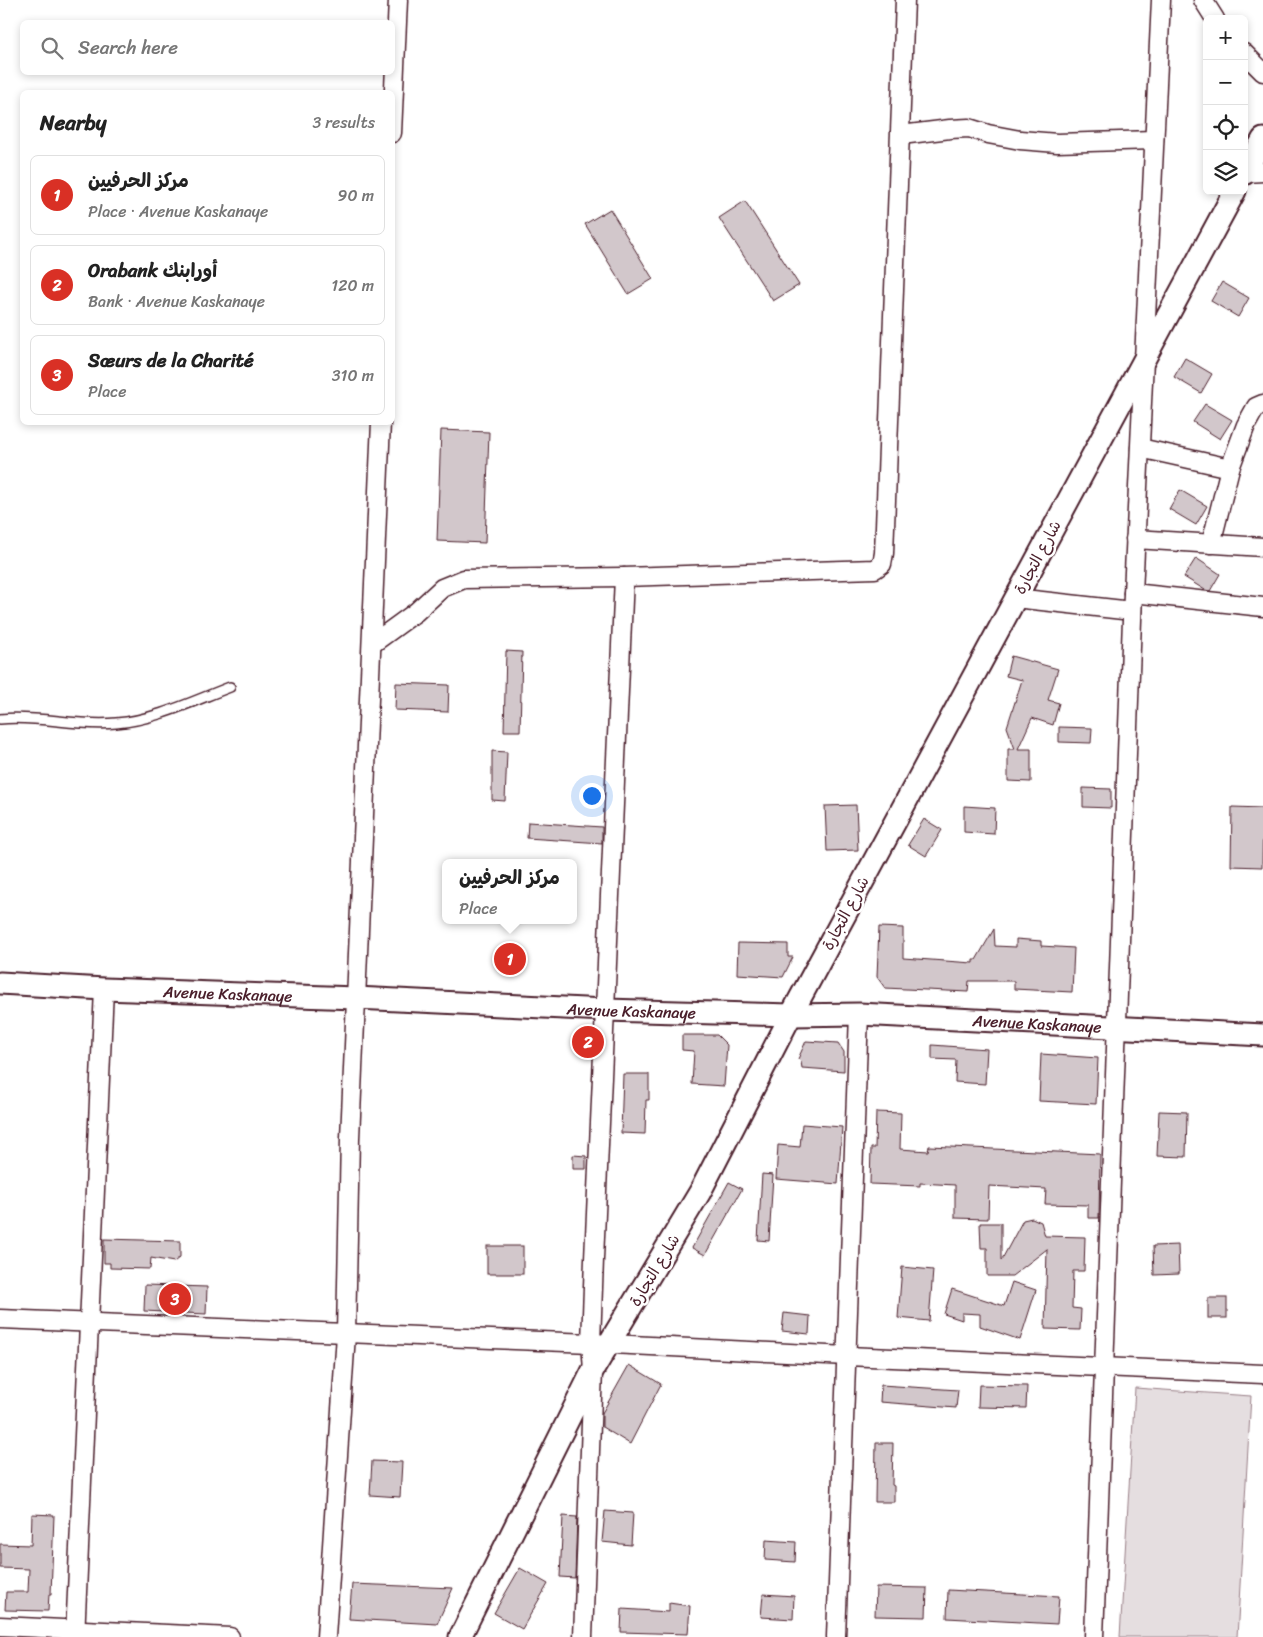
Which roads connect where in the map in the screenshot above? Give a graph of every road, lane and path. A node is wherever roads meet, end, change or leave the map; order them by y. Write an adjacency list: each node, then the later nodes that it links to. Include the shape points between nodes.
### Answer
1 (398, 0): 7 (street)
2 (905, 0): 11 (street)
3 (1161, 0): 13 (street)
4 (1203, 0): 5 (street)
5 (1212, 15)
6 (1248, 58): 8 (street)
7 (395, 66)
8 (1263, 72)
9 (395, 75): 10 (street)
10 (394, 90)
11 (900, 135): 13 (street, via 969,128 1020,140 1057,143); 26 (street, via 882,564 875,569)
12 (1263, 139): 14 (street)
13 (1154, 140): 18 (street)
14 (1248, 167)
15 (1263, 172): 16 (street)
16 (1248, 173)
17 (1233, 195): 18 (street, شارع التجارة)
18 (1144, 358): 21 (street); 28 (street, شارع التجارة)
19 (1263, 404): 22 (street, via 1256,407 1246,425)
20 (381, 425): 31 (street)
21 (1140, 448): 22 (street); 23 (street)
22 (1230, 468): 24 (street)
23 (1135, 539): 24 (street); 27 (street)
24 (1211, 544): 25 (street)
25 (1263, 547)
26 (624, 577): 31 (street, via 464,580 442,588); 37 (street)
27 (1133, 593): 29 (street); 30 (street)
28 (1015, 598): 30 (street); 39 (street, شارع التجارة)
29 (1263, 608)
30 (1132, 611): 40 (street)
31 (372, 644): 36 (street)
32 (230, 687): 33 (lane, via 150,717 116,724)
33 (0, 719)
34 (0, 983): 35 (street, Avenue Kaskanaye)
35 (104, 989): 36 (street, Avenue Kaskanaye); 43 (street)
36 (356, 998): 37 (street, Avenue Kaskanaye); 44 (street)
37 (605, 1010): 39 (street, Avenue Kaskanaye); 45 (street)
38 (859, 1014): 39 (street, Avenue Kaskanaye); 40 (street, Avenue Kaskanaye); 46 (street)
39 (791, 1015): 45 (street, شارع التجارة, via 700,1192)
40 (1117, 1029): 41 (street, Avenue Kaskanaye); 47 (street)
41 (1263, 1035)
42 (0, 1319): 43 (street)
43 (89, 1323): 44 (street); 51 (street)
44 (346, 1334): 45 (street); 53 (street)
45 (600, 1344): 46 (street); 48 (street, شارع التجارة)
46 (847, 1356): 47 (street); 56 (street)
47 (1103, 1368): 49 (street); 57 (street)
48 (593, 1370): 54 (street, شارع التجارة); 55 (street)
49 (1263, 1374)
50 (0, 1626): 51 (street)
51 (75, 1633): 52 (street)
52 (230, 1637)
53 (326, 1637)
54 (460, 1637)
55 (583, 1637)
56 (836, 1637)
57 (1094, 1637)

